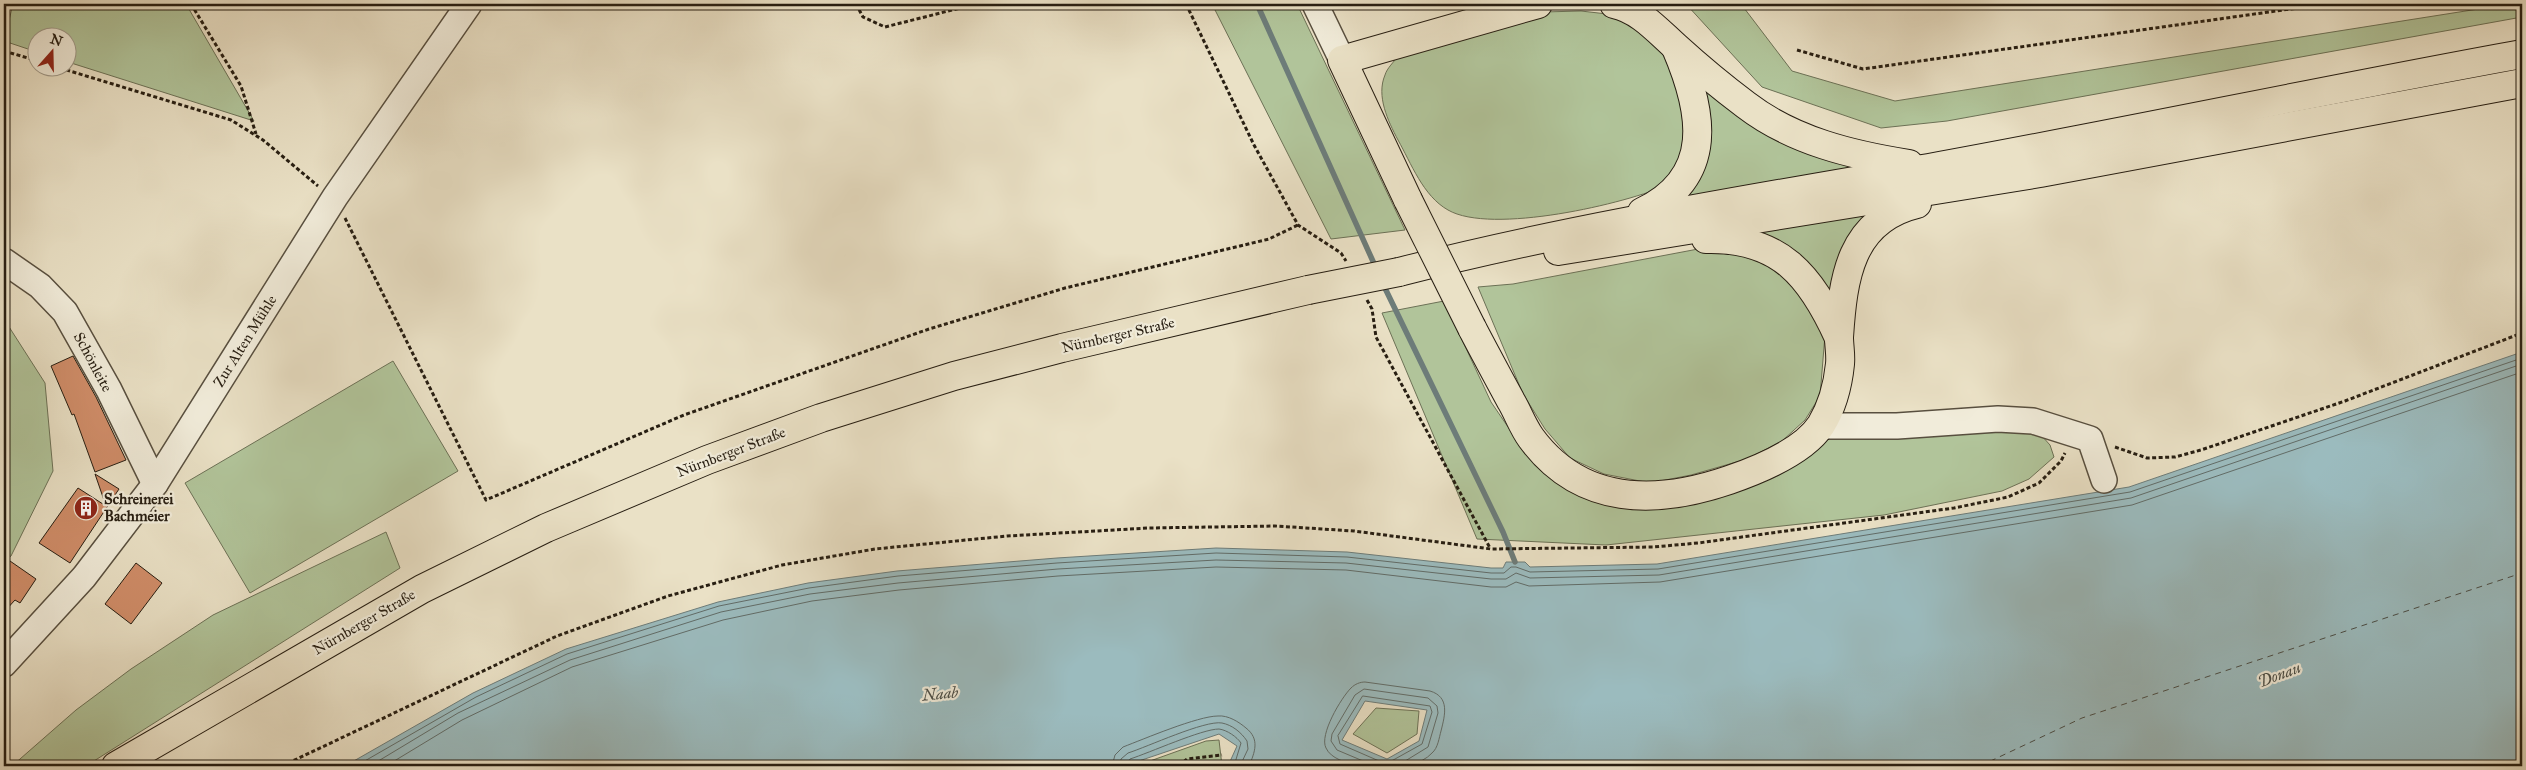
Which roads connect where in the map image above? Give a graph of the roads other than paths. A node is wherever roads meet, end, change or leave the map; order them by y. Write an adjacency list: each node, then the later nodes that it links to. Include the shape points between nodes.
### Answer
1 (469, 4): 18 (street, Zur Alten Mühle, via 334,197)
2 (1314, 4): 7 (street)
3 (1538, 4): 7 (main road)
4 (1614, 4): 5 (main road, via 1652,24)
5 (1676, 46): 9 (main road, via 1747,106 1784,129 1846,152); 11 (main road, via 1698,113 1699,136 1693,161 1671,194 1656,206)
6 (2522, 54): 9 (main road)
7 (1342, 60): 16 (main road, bridge, via 1408,200 1530,437 1565,471 1594,488 1627,497 1657,496 1722,482 1765,467 1794,449)
8 (2522, 83): 10 (main road)
9 (1930, 168): 11 (main road)
10 (2040, 173): 12 (main road); 15 (main road, via 1912,205 1887,215 1871,228 1851,259)
11 (1626, 220): 14 (main road, via 1492,248)
12 (1604, 245): 14 (main road); 15 (main road, via 1718,238 1756,246 1797,270 1825,308)
13 (4, 261): 18 (street, Schönleite, via 40,286 65,312 109,390)
14 (1399, 272): 20 (main road, Nürnberger Straße, bridge, via 1308,290 954,376 821,418 706,460 546,528 422,589)
15 (1839, 338): 16 (main road, via 1840,363 1836,384 1830,407)
16 (1820, 426): 17 (street, via 1897,426 1998,419 2033,421 2083,436)
17 (2104, 480)
18 (155, 484): 19 (street, Zur Alten Mühle, via 84,577)
19 (4, 664)
20 (116, 766)

